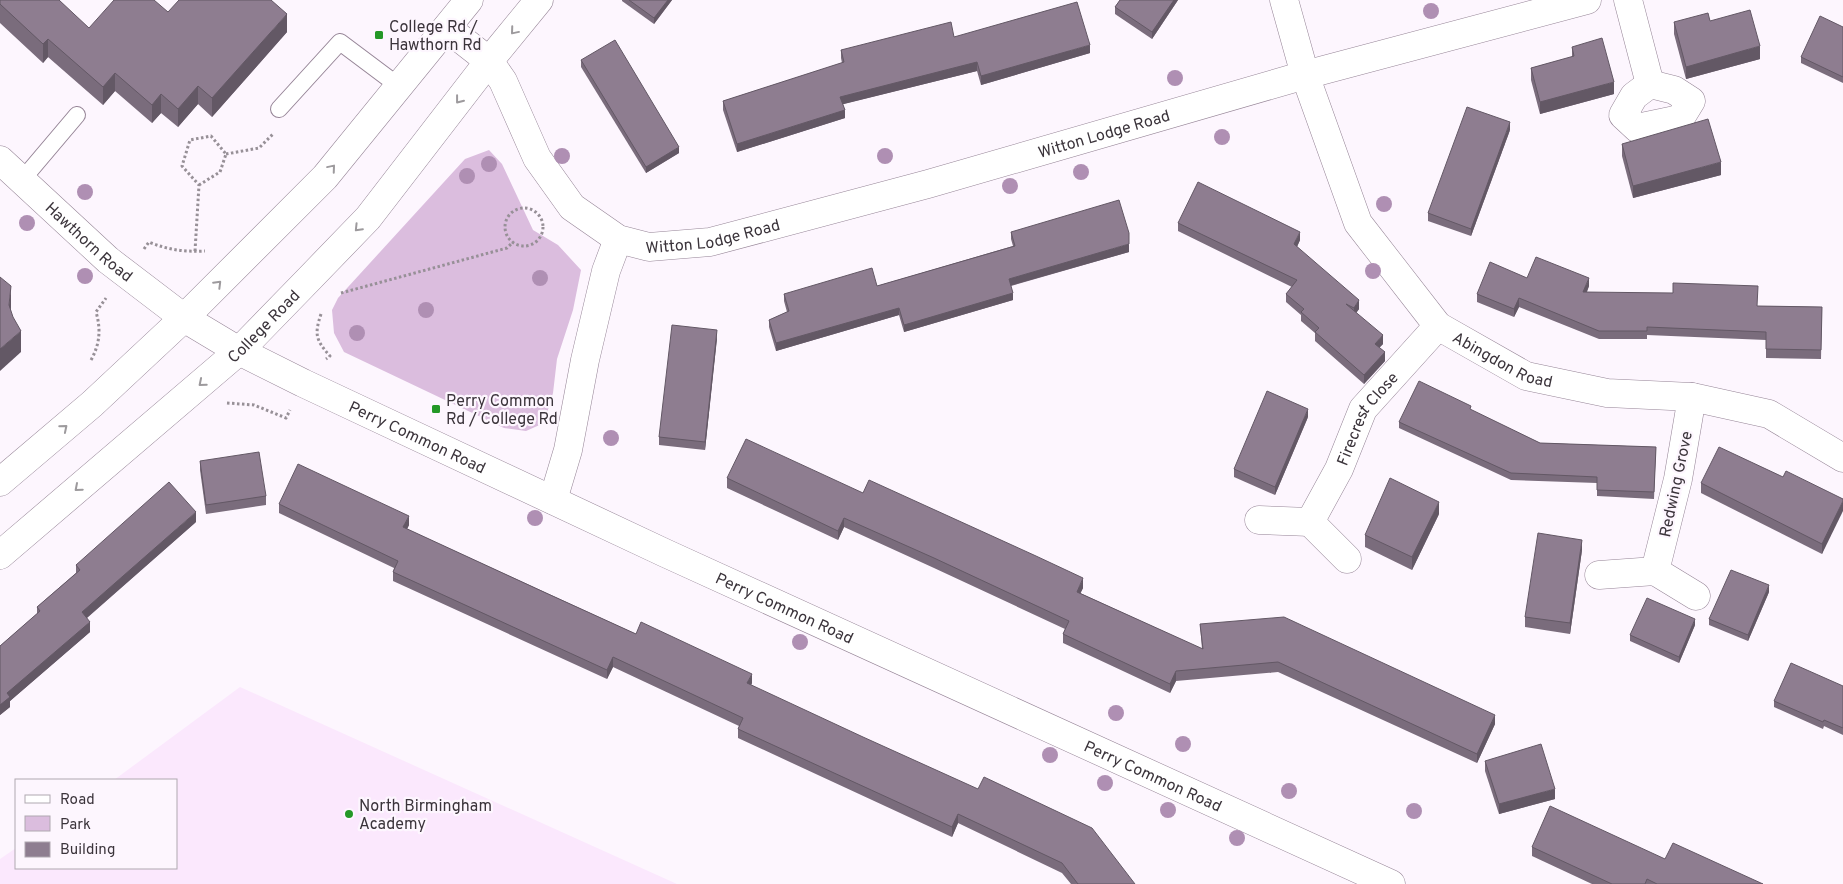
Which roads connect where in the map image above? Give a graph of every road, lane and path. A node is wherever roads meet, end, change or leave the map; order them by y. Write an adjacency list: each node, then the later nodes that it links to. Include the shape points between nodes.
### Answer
1 (469, 0): 6 (street)
2 (1284, 0): 8 (street, Abingdon Road)
3 (1587, 0): 8 (street, Witton Lodge Road)
4 (1628, 0): 9 (street)
5 (535, 2): 7 (street, College Road, one-way to 7)
6 (447, 28): 7 (street); 10 (street)
7 (489, 61): 18 (street, via 503,81 537,158 572,208); 24 (street, College Road, one-way to 24, via 368,218)
8 (1305, 75): 18 (street, Witton Lodge Road, via 928,184 710,242 649,247); 23 (street, Abingdon Road, via 1358,223)
9 (1650, 84)
10 (400, 87): 11 (lane, via 340,42); 22 (street, one-way to 10, via 325,177)
11 (279, 109)
12 (77, 115): 16 (lane)
13 (279, 128): 14 (path, via 260,148)
14 (226, 154): 17 (path, via 220,172); 17 (path, via 211,136 190,140 182,166)
15 (0, 160): 16 (street, Hawthorn Road)
16 (22, 180): 22 (street, Hawthorn Road, via 108,260)
17 (199, 185): 20 (path)
18 (618, 239): 28 (street, via 606,271 568,450)
19 (512, 242): 19 (path, via 506,234 506,223 511,214 520,209 531,210 539,216 543,232 538,241 530,246); 21 (path, via 507,248)
20 (195, 251)
21 (335, 294)
22 (184, 318): 24 (street, Perry Common Road); 27 (street, one-way to 22, via 92,404)
23 (1438, 326): 25 (street, Abingdon Road, via 1526,376 1607,393); 30 (street, Firecrest Close, via 1363,409 1339,469)
24 (239, 351): 28 (street, Perry Common Road); 31 (street, College Road, one-way to 31)
25 (1692, 397): 26 (street, Abingdon Road, via 1769,414); 33 (street, Redwing Grove, via 1678,479)
26 (1843, 458)
27 (0, 482)
28 (553, 500): 36 (street, Perry Common Road)
29 (1259, 520): 30 (street)
30 (1310, 522): 32 (street)
31 (0, 555)
32 (1347, 559)
33 (1655, 571): 34 (street); 35 (street)
34 (1599, 575)
35 (1696, 596)
36 (1391, 884)

